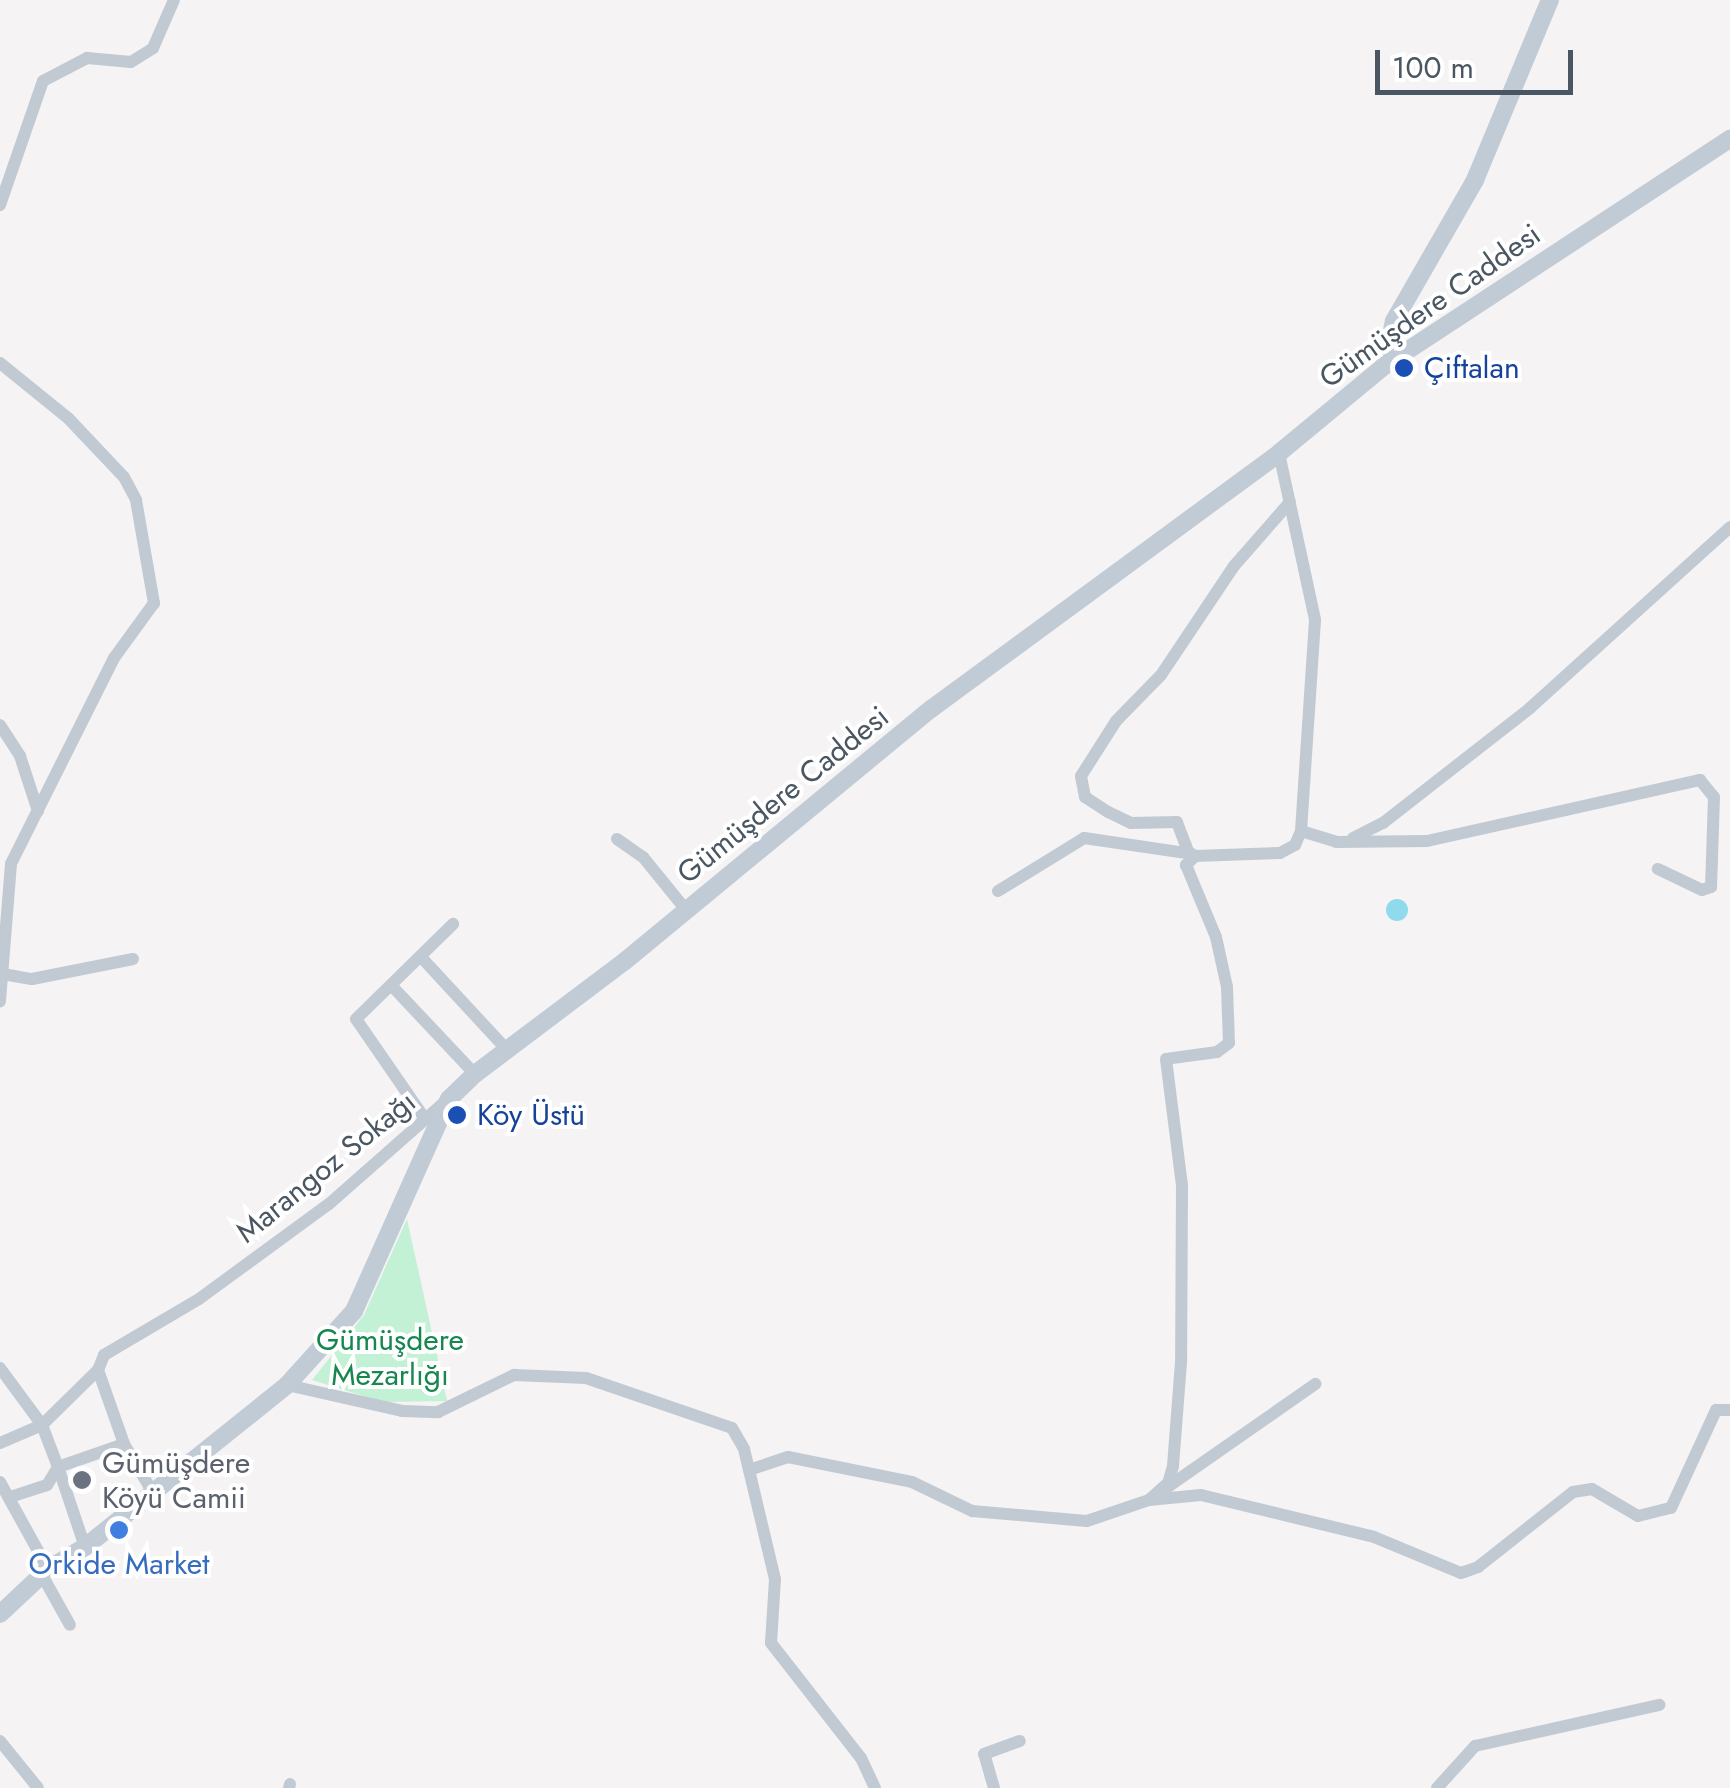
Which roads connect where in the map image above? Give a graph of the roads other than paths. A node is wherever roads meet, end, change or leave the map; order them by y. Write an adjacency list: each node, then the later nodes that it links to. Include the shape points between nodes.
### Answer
1 (174, 0): 4 (street, via 153,48 131,62 86,58 44,81)
2 (1550, 0): 6 (street, via 1475,180 1394,321)
3 (1730, 139): 6 (street, Gümüşdere Caddesi)
4 (0, 205)
5 (0, 363): 11 (street, via 76,425 124,477 136,500 154,603 114,658)
6 (1384, 366): 7 (street, Gümüşdere Caddesi)
7 (1279, 453): 8 (street); 18 (street, Gümüşdere Caddesi, via 931,709)
8 (1290, 502): 12 (street, via 1316,620); 15 (street, via 1234,566 1161,676 1116,721 1081,776 1085,797 1120,818 1177,822)
9 (1730, 527): 14 (street, via 1530,708 1383,823)
10 (0, 725): 11 (street, via 20,756)
11 (38, 811): 22 (street, via 11,864)
12 (1301, 831): 14 (street); 15 (street, via 1280,853)
13 (617, 838): 18 (street, via 643,857)
14 (1336, 842): 16 (street, via 1427,841 1700,780 1714,798 1711,887 1702,890)
15 (1191, 854): 17 (street, via 1084,838); 42 (street, via 1186,866 1216,937 1227,987 1229,1043 1218,1052 1166,1059 1182,1185 1181,1362 1174,1466 1168,1484)
16 (1658, 870)
17 (998, 891)
18 (686, 910): 25 (street, Gümüşdere Caddesi)
19 (452, 924): 20 (street)
20 (420, 956): 23 (street); 25 (street)
21 (132, 959): 22 (street, via 32,979)
22 (3, 974): 24 (street)
23 (391, 986): 26 (street); 28 (street, via 356,1019)
24 (0, 1002)
25 (506, 1050): 26 (street, Gümüşdere Caddesi)
26 (475, 1074): 27 (street, Gümüşdere Caddesi)
27 (449, 1098): 28 (street, Marangoz Sokağı); 32 (street, Gümüşdere Caddesi, via 354,1311)
28 (425, 1118): 30 (street, Marangoz Sokağı, via 329,1204 236,1274 104,1354)
29 (0, 1368): 34 (street)
30 (98, 1370): 34 (street, Marangoz Sokağı); 36 (street)
31 (1315, 1384): 42 (street)
32 (287, 1385): 38 (street, via 402,1411 438,1412 514,1375 586,1378 717,1418 732,1428); 40 (street, Gümüşdere Caddesi)
33 (1730, 1410): 42 (street, via 1716,1410 1672,1508 1638,1516 1592,1490 1573,1492 1478,1567 1461,1573 1374,1537 1218,1499)
34 (42, 1425): 35 (street); 37 (street)
35 (0, 1443)
36 (124, 1444): 37 (street); 40 (street)
37 (58, 1467): 41 (street, via 48,1484); 43 (street)
38 (750, 1470): 42 (street, via 788,1456 912,1482 972,1510 1087,1521); 51 (street, via 775,1579 772,1643 861,1758)
39 (0, 1482): 41 (street)
40 (152, 1491): 43 (street, Gümüşdere Caddesi)
41 (9, 1497): 44 (street)
42 (1149, 1500)
43 (84, 1547): 44 (street, Gümüşdere Caddesi)
44 (45, 1572): 45 (street, Gümüşdere Caddesi); 46 (street)
45 (0, 1613)
46 (70, 1625)
47 (1659, 1705): 53 (street, via 1475,1746)
48 (0, 1740): 50 (street)
49 (1020, 1741): 52 (street, via 984,1754)
50 (38, 1788)
51 (875, 1788)
52 (994, 1788)
53 (1437, 1788)

